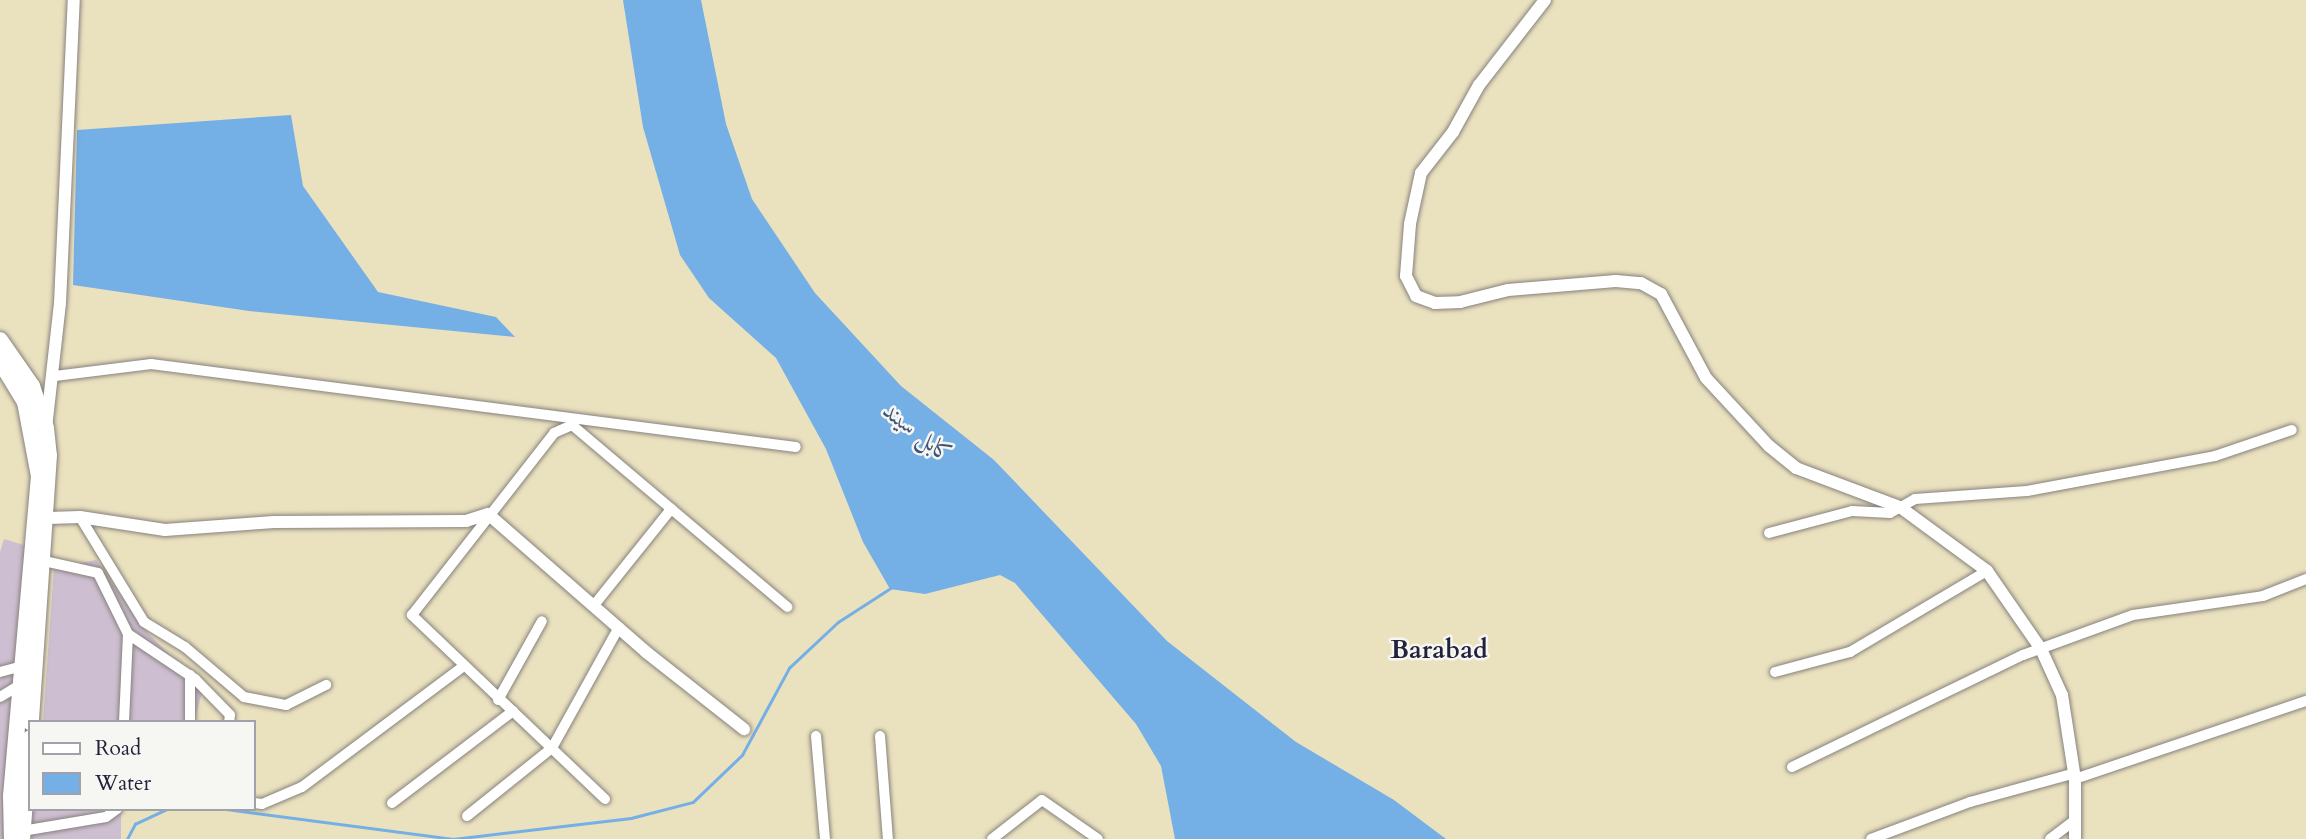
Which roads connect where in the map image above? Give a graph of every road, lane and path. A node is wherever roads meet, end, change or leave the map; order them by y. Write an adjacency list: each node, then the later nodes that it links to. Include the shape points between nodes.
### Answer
1 (74, 0): 5 (street)
2 (1545, 0): 10 (street, via 1479,85 1453,132 1421,173 1410,224 1406,276 1416,296 1434,303 1460,302 1508,290 1642,283 1661,293 1706,378 1769,446 1796,468)
3 (0, 340): 6 (highway)
4 (0, 361): 26 (highway, via 25,402 39,476)
5 (54, 381): 6 (street); 7 (street); 9 (street, via 151,364)
6 (32, 386): 7 (highway)
7 (46, 428): 13 (highway)
8 (2292, 430): 10 (street, via 2215,456 2027,491 1916,499)
9 (796, 447)
10 (1899, 507): 15 (street, via 1890,513 1852,511); 17 (street)
11 (671, 509): 12 (street, via 572,425 554,433); 19 (street); 20 (street)
12 (488, 514): 14 (street, via 466,521 274,522 165,530); 19 (street); 25 (street, via 412,615)
13 (48, 517): 14 (street); 16 (highway)
14 (80, 517): 31 (street, via 144,622 185,647 244,698 286,705)
15 (1769, 533)
16 (44, 561): 23 (street, via 98,573); 26 (highway)
17 (1987, 570): 24 (street); 28 (street, via 1850,652)
18 (2306, 579): 24 (street, via 2263,596 2133,615)
19 (595, 604): 22 (street)
20 (787, 607)
21 (542, 621): 33 (street)
22 (619, 627): 40 (street); 43 (street)
23 (128, 634): 29 (street); 37 (street)
24 (2041, 649): 45 (street); 46 (street, via 2062,695)
25 (464, 666): 33 (street); 48 (street, via 302,787)
26 (32, 668): 27 (street); 30 (highway); 36 (highway)
27 (0, 672)
28 (1774, 672)
29 (190, 675): 38 (street); 39 (street, via 230,715)
30 (20, 685): 32 (street); 53 (highway)
31 (326, 685)
32 (0, 697)
33 (498, 700): 35 (street)
34 (2306, 701): 46 (street)
35 (513, 710): 43 (street); 49 (street)
36 (31, 720)
37 (124, 720)
38 (190, 720)
39 (229, 720)
40 (744, 729)
41 (816, 736): 55 (street)
42 (880, 736): 56 (street)
43 (552, 748): 47 (street); 51 (street)
44 (28, 750): 53 (highway)
45 (1792, 767)
46 (2074, 777): 52 (street); 59 (street, via 1970,802)
47 (605, 799)
48 (256, 803)
49 (392, 803)
50 (114, 811): 53 (street, via 106,817)
51 (467, 816)
52 (2074, 821): 60 (street); 61 (street)
53 (15, 827)
54 (1004, 835): 57 (street); 58 (street, via 1042,800)
55 (825, 839)
56 (888, 839)
57 (992, 839)
58 (1098, 839)
59 (1871, 839)
60 (2050, 839)
61 (2076, 839)

